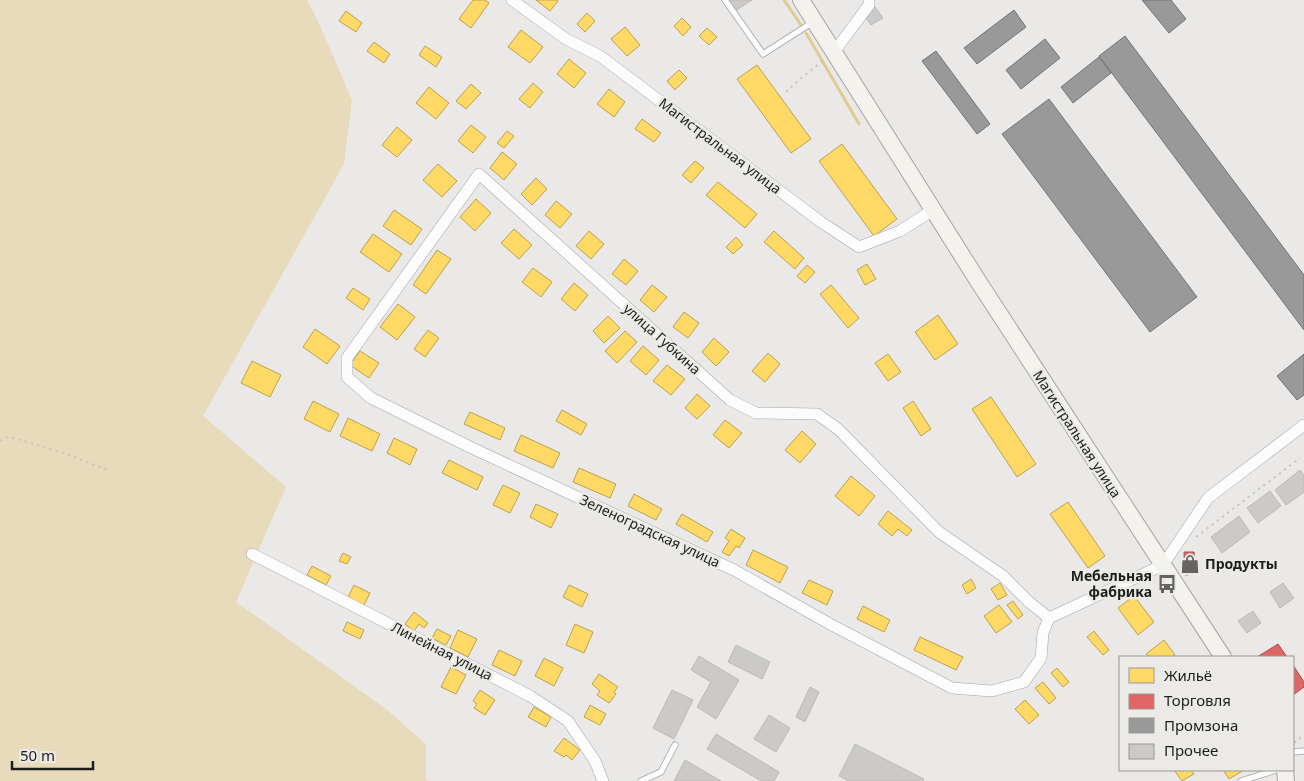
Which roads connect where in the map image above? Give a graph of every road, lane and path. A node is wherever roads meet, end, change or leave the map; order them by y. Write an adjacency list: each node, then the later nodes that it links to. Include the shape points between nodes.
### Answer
1 (512, 0): 8 (street, Магистральная улица, via 566,39 600,56 858,247 900,230)
2 (725, 0): 5 (lane, via 763,54)
3 (801, 0): 5 (main road, Магистральная улица)
4 (869, 0): 6 (street)
5 (814, 21): 6 (main road, Магистральная улица)
6 (830, 56): 7 (path); 8 (main road, Магистральная улица)
7 (786, 92)
8 (933, 210): 16 (main road, Магистральная улица)
9 (347, 377): 17 (street, Зеленоградская улица, via 371,398 734,570 952,688 992,691 1024,682 1041,658 1043,632); 17 (street, улица Губкина, via 347,358 479,174 730,400 756,413 817,414 838,429 938,532 1003,576)
10 (1304, 425): 16 (street, via 1208,498)
11 (0, 441): 13 (path, via 7,437 21,440)
12 (1300, 458): 14 (path)
13 (108, 470)
14 (1191, 540)
15 (252, 554): 23 (street, Линейная улица, via 530,696 568,720 595,761)
16 (1163, 565): 17 (street); 18 (main road, Магистральная улица)
17 (1049, 618)
18 (1222, 656)
19 (1304, 734): 20 (path)
20 (1294, 743)
21 (675, 745): 24 (lane, via 661,772)
22 (1273, 771): 25 (lane)
23 (603, 781)
24 (641, 781)
25 (1241, 781)

